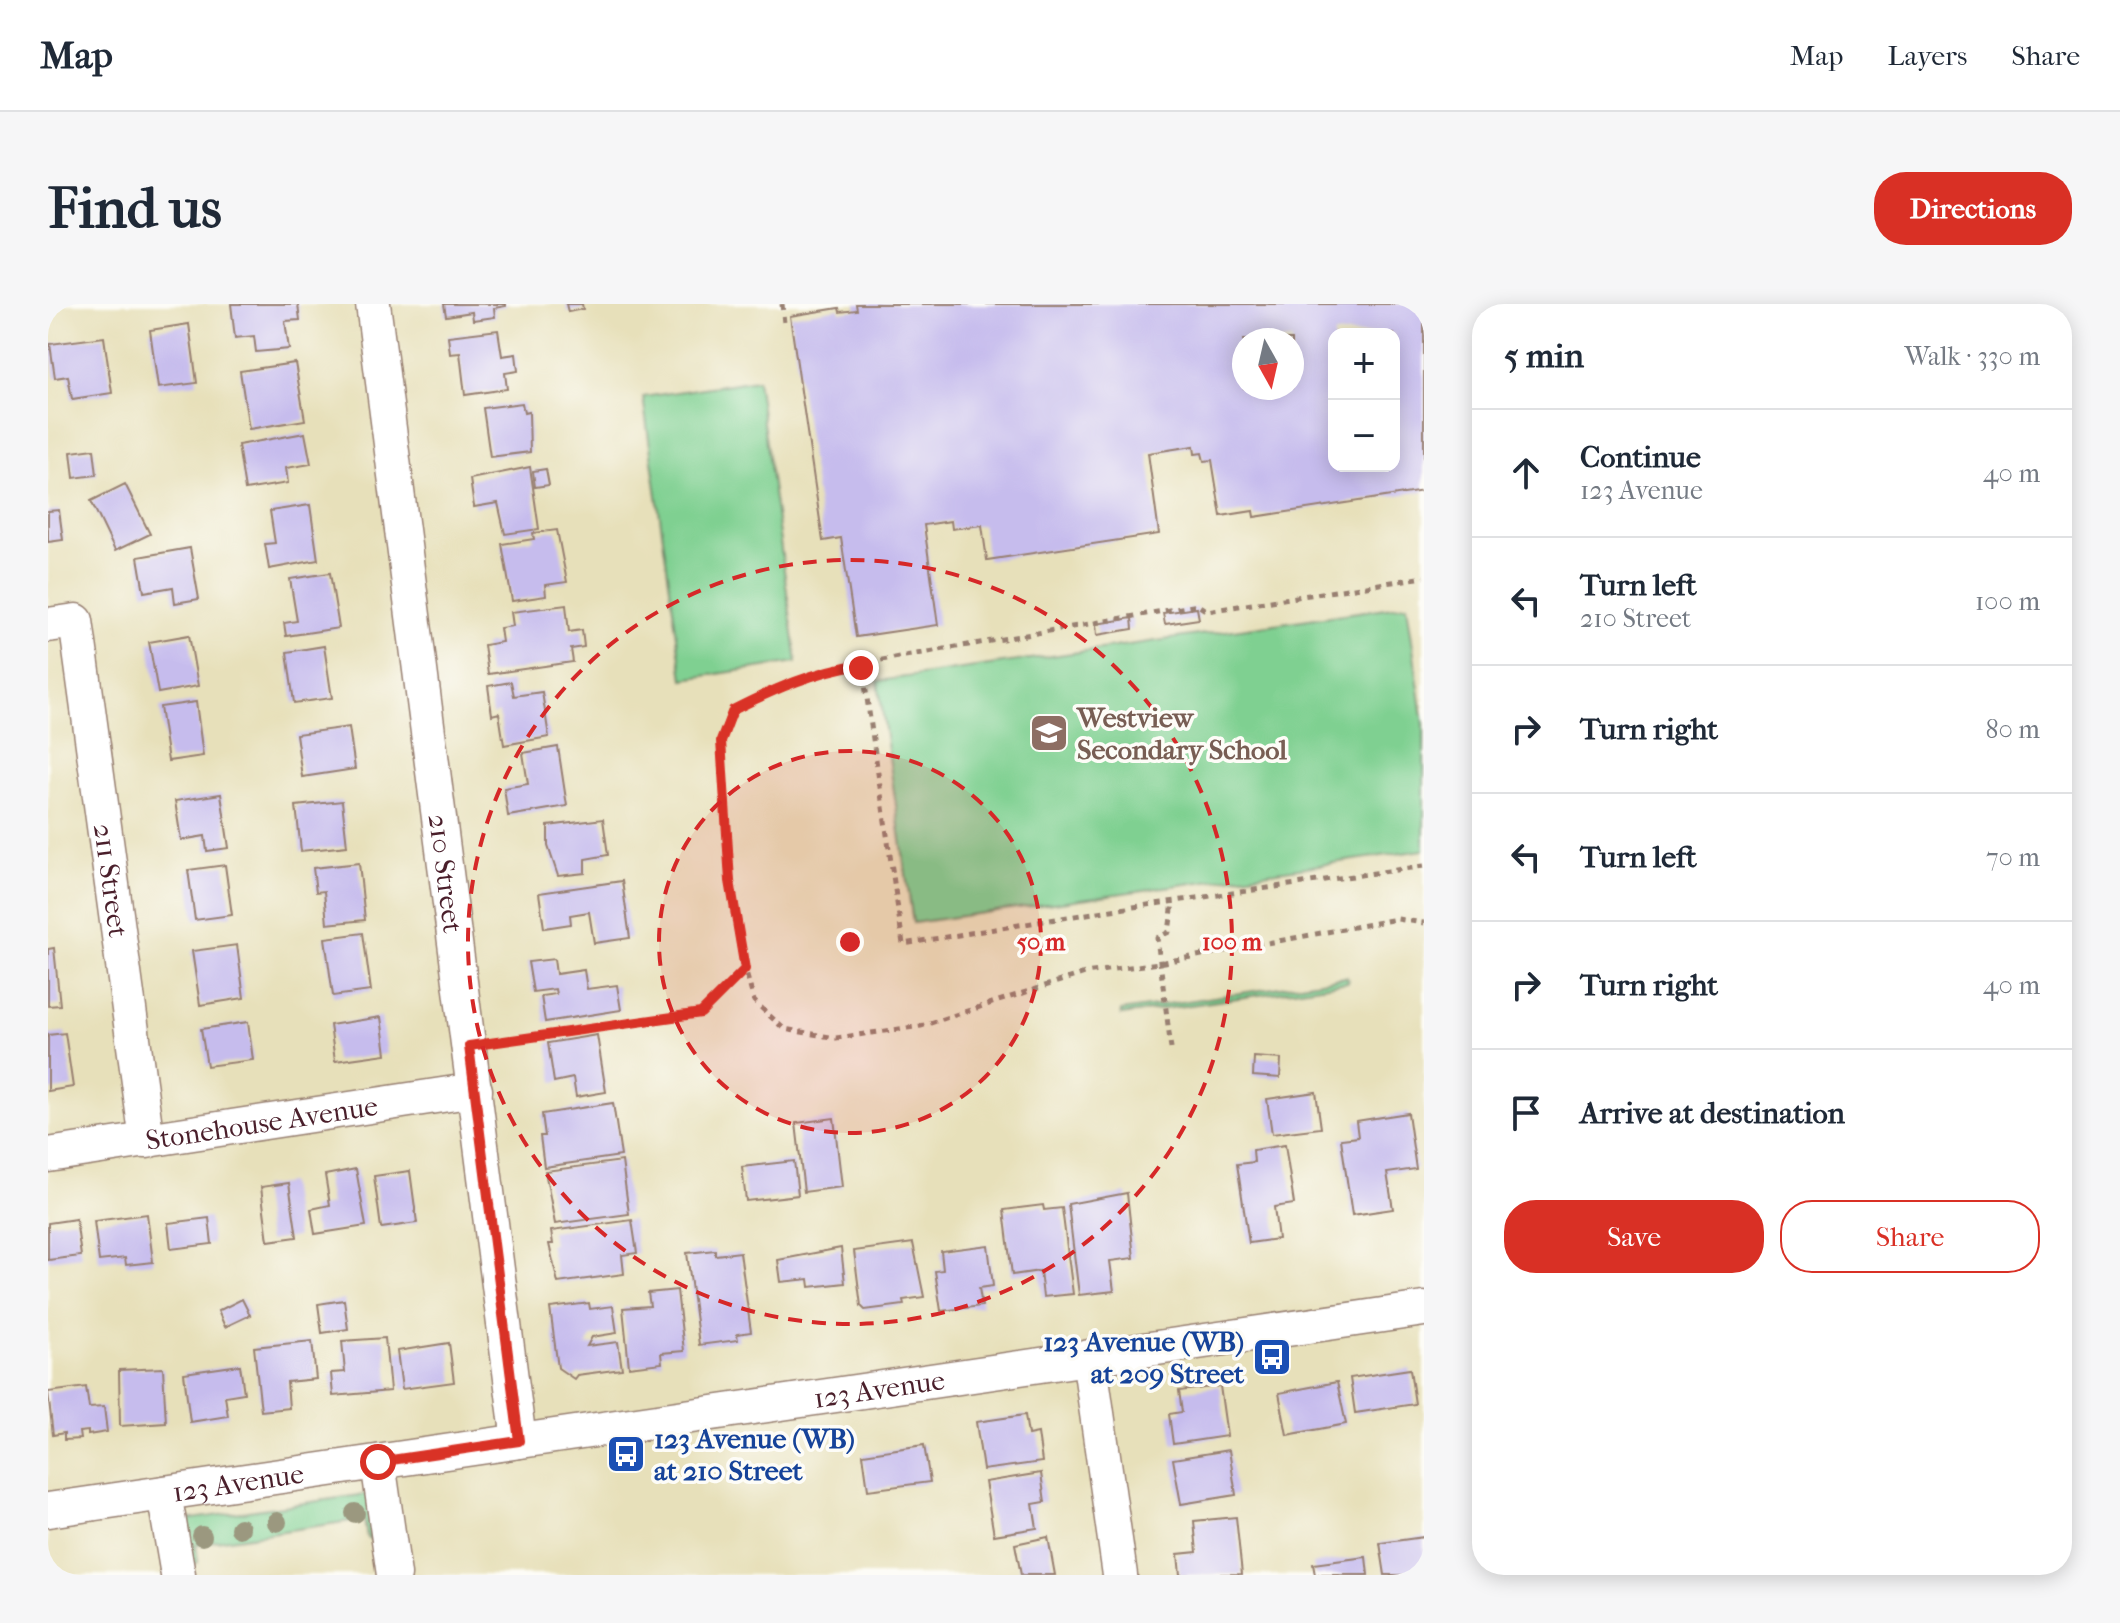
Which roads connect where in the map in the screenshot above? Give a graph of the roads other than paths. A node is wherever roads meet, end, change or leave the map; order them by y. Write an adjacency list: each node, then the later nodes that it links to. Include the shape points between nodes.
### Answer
1 (373, 304): 3 (street, 210 Street)
2 (62, 623): 4 (street, 211 Street)
3 (475, 1090): 4 (street, Stonehouse Avenue); 8 (street, 210 Street)
4 (147, 1141): 5 (street, Stonehouse Avenue)
5 (48, 1155)
6 (1424, 1309): 7 (street, 123 Avenue)
7 (1089, 1357): 8 (street, 123 Avenue); 14 (street)
8 (519, 1441): 9 (street, 123 Avenue)
9 (378, 1462): 10 (street, 123 Avenue); 13 (street)
10 (164, 1493): 11 (street, 123 Avenue); 12 (street)
11 (48, 1510)
12 (178, 1575)
13 (394, 1575)
14 (1120, 1575)

